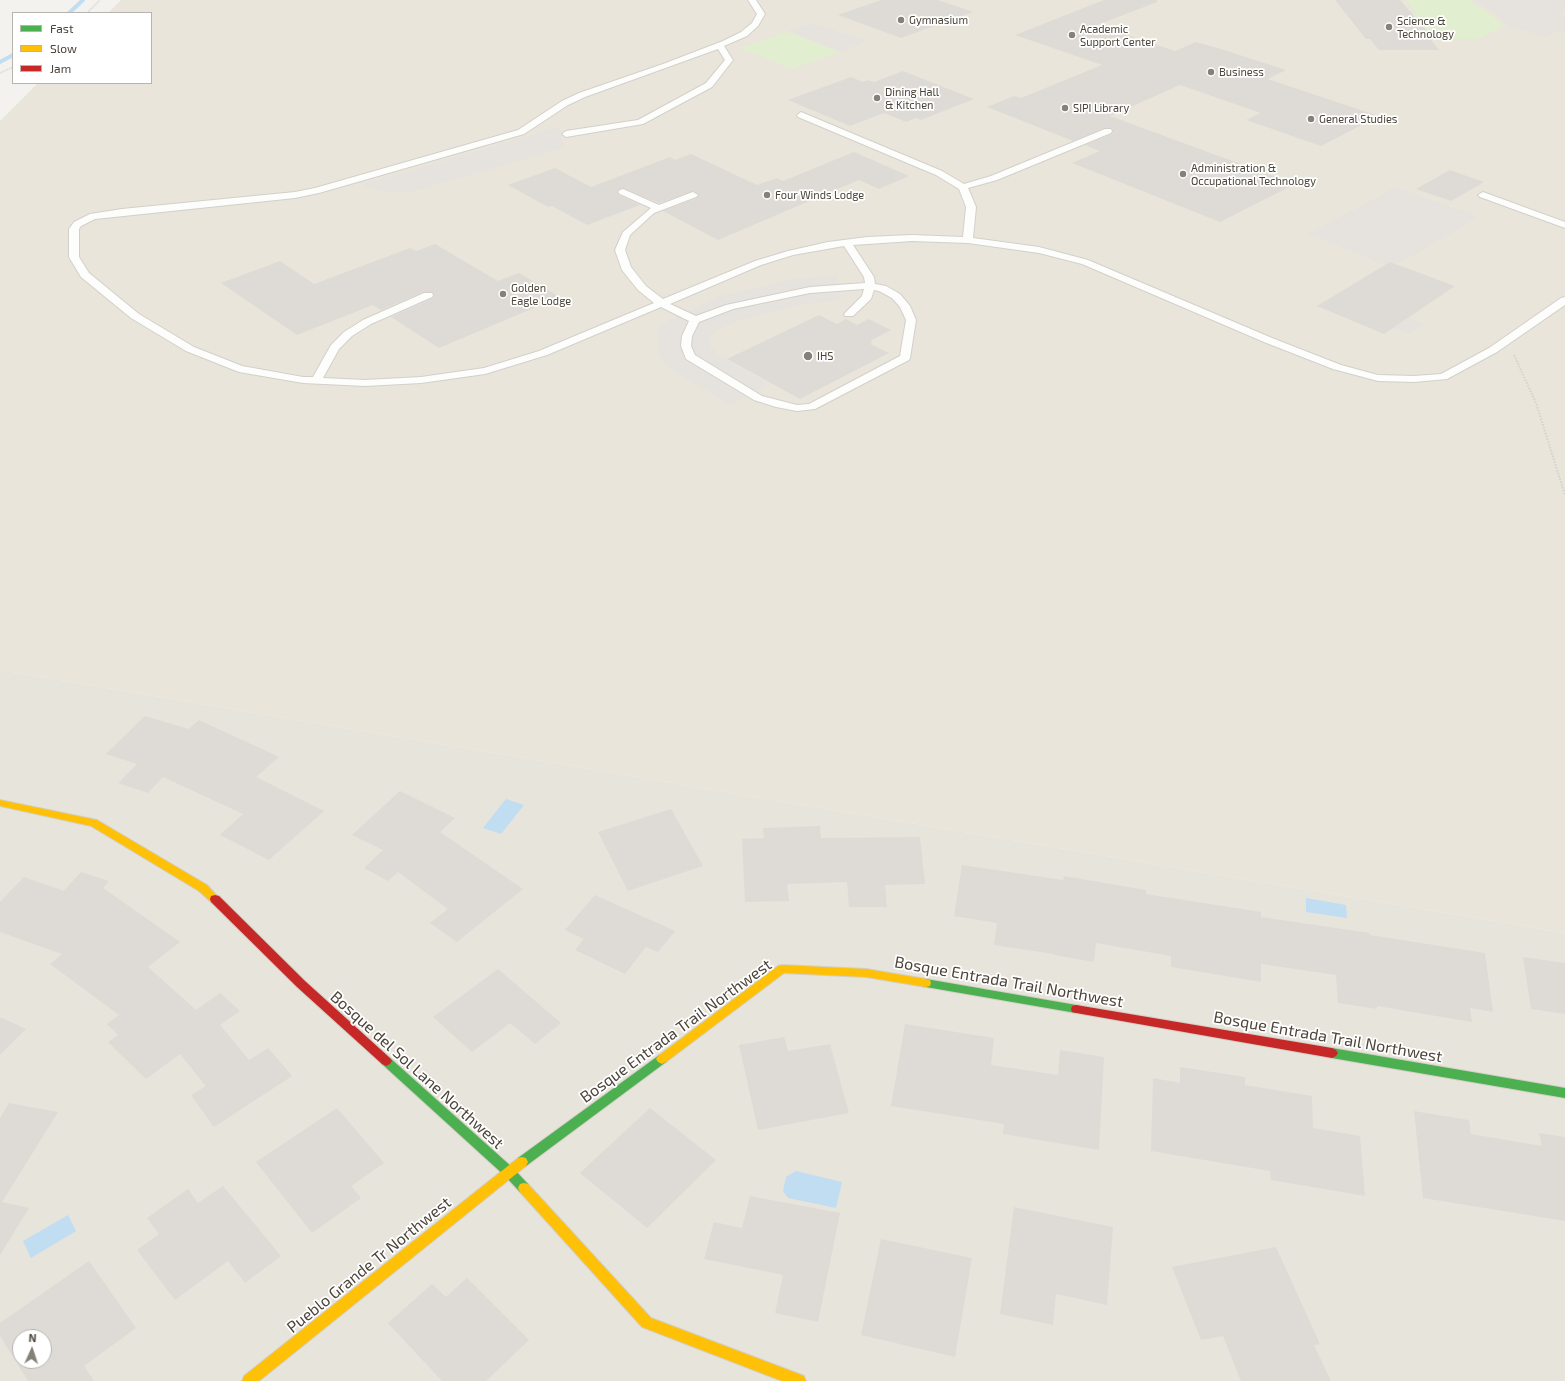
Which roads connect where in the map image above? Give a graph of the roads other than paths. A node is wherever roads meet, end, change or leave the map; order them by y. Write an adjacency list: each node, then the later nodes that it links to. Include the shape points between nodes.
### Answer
1 (752, 0): 2 (lane, via 761,14 755,24 744,34)
2 (720, 46): 5 (lane, via 729,60 709,85 640,122); 20 (lane, via 565,102 521,132 316,191 278,198 93,216 77,224 74,229 74,257 85,274 135,316 190,349 239,369)
3 (800, 115): 6 (lane, via 940,172)
4 (1108, 131): 6 (lane, via 994,178)
5 (566, 134)
6 (963, 186): 12 (lane, via 971,207)
7 (623, 192): 10 (lane)
8 (693, 195): 10 (lane)
9 (1483, 196): 11 (lane)
10 (659, 208): 17 (lane, via 626,234 620,250 626,268 642,288)
11 (1565, 225)
12 (968, 240): 13 (lane, via 912,238); 16 (lane, via 1039,250 1085,262 1268,340 1337,367 1378,378 1414,380 1443,377 1493,350)
13 (847, 243): 14 (lane, via 870,277); 17 (lane, via 792,253 758,263)
14 (870, 287): 18 (lane, via 867,297 860,306); 19 (lane, via 810,290 730,307); 19 (lane, via 882,288 906,306 911,320 905,358 811,407 797,408 758,398 690,357 686,346 687,336)
15 (428, 295): 20 (lane, via 367,322 348,334 336,346)
16 (1565, 300)
17 (662, 303): 19 (lane); 20 (lane, via 543,353 485,371 365,384)
18 (849, 314)
19 (695, 320)
20 (316, 381)
21 (0, 803): 23 (street, Bosque del Sol Lane Northwest, via 94,823 203,888 301,984)
22 (1565, 1093): 23 (street, Bosque Entrada Trail Northwest, via 866,973 782,969)
23 (508, 1172): 24 (street, Pueblo Grande Tr Northwest); 25 (street, Bosque del Sol Lane Northwest, via 647,1323)
24 (249, 1381)
25 (799, 1381)

